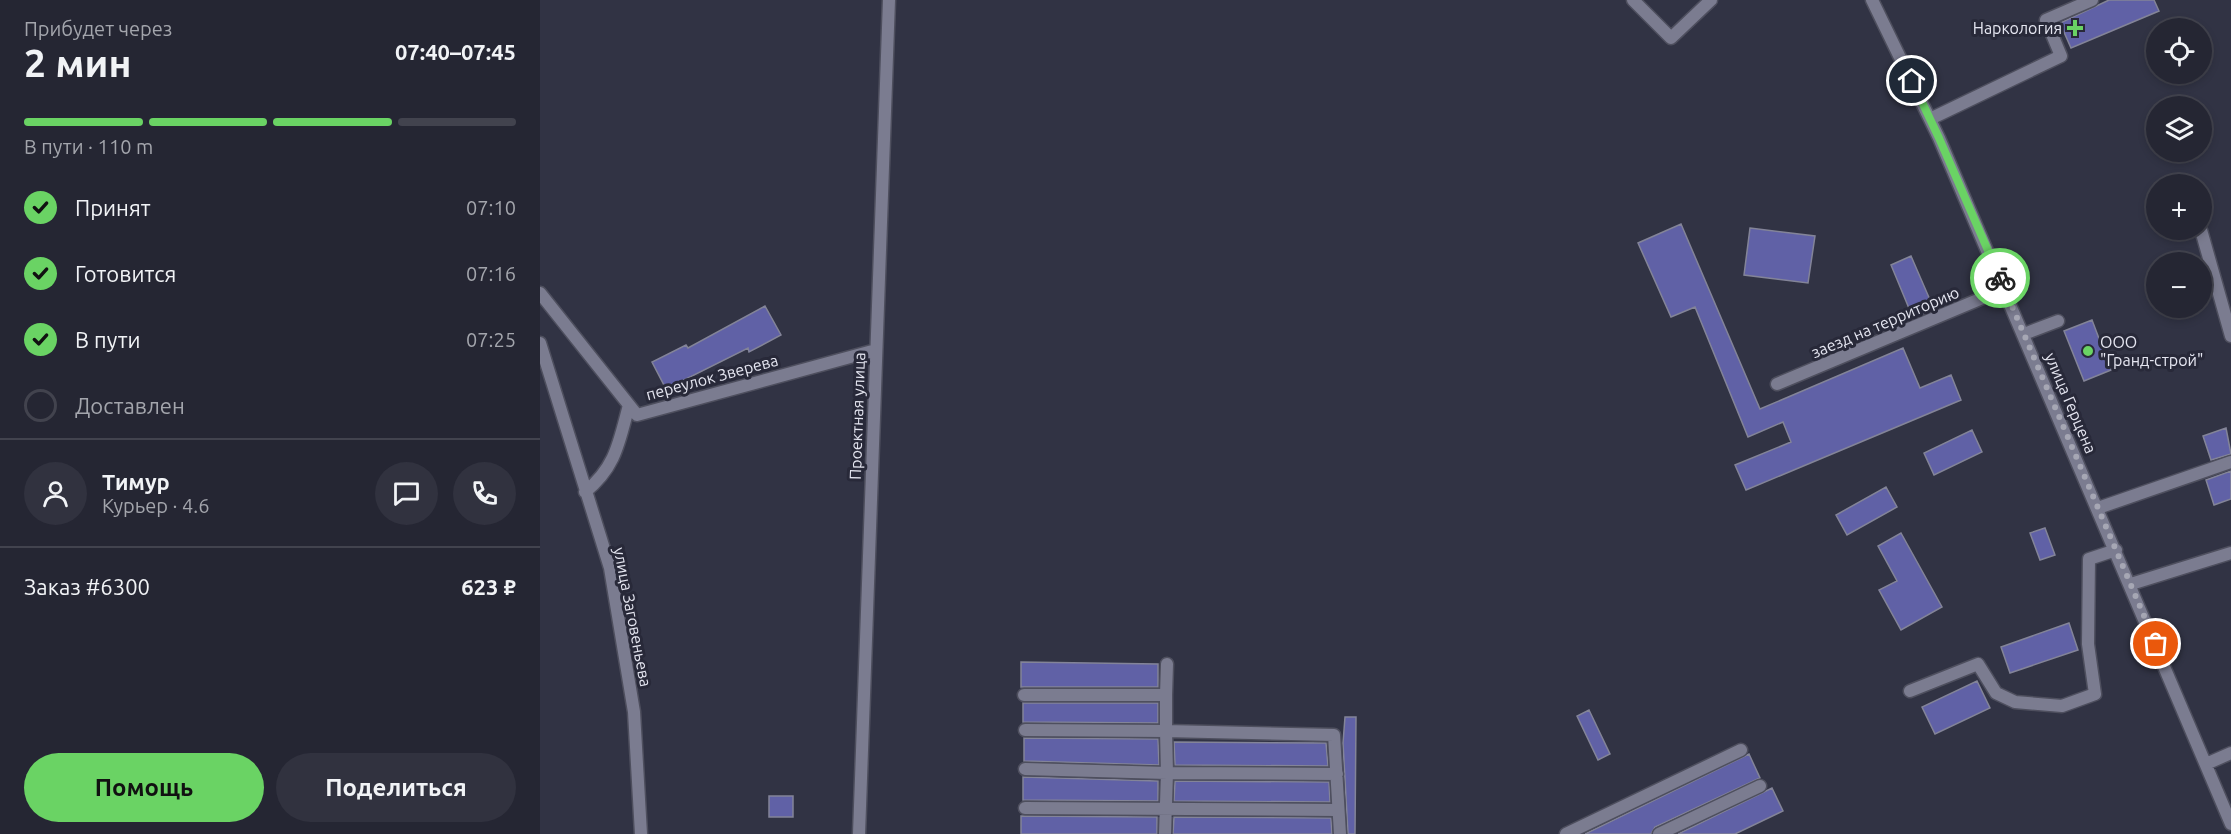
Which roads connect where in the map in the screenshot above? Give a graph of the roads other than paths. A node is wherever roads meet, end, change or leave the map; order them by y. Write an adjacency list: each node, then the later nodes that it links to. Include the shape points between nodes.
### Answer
1 (889, 0): 14 (street, Проектная улица)
2 (1633, 0): 3 (street, via 1671,38)
3 (1711, 0)
4 (1872, 0): 6 (street, улица Герцена)
5 (2092, 0): 6 (street, via 2046,20 2061,56)
6 (1930, 119): 8 (street, улица Герцена)
7 (2204, 240): 12 (street)
8 (2004, 289): 11 (street, улица Герцена); 15 (street, заезд на территорию)
9 (540, 293): 16 (street, переулок Зверева)
10 (2058, 321): 11 (street)
11 (2024, 334): 19 (street, улица Герцена)
12 (2231, 336)
13 (540, 342): 18 (street, улица Заговеньева)
14 (876, 350): 16 (street, переулок Зверева, via 637,415); 41 (street, Проектная улица)
15 (1777, 384)
16 (629, 405): 18 (street, via 615,457 602,478)
17 (2231, 462): 19 (street)
18 (585, 492): 40 (street, улица Заговеньева, via 610,568 634,712)
19 (2098, 508): 20 (street, улица Герцена)
20 (2116, 550): 22 (street, улица Герцена); 24 (street, via 2089,559 2088,644 2095,694 2062,706 2015,702 1996,693 1978,664)
21 (2231, 553): 22 (street)
22 (2131, 584): 31 (street, улица Герцена)
23 (1167, 664): 26 (street)
24 (1910, 691)
25 (1024, 695): 26 (street)
26 (1166, 695): 28 (street)
27 (1025, 730): 28 (street)
28 (1166, 730): 33 (street); 34 (street, via 1334,735)
29 (1742, 750): 44 (street)
30 (2231, 753): 31 (street)
31 (2206, 764): 39 (street, улица Герцена)
32 (1025, 769): 33 (street)
33 (1167, 773): 34 (street); 36 (street)
34 (1337, 774): 38 (street)
35 (1760, 786): 45 (street)
36 (1165, 807): 37 (street); 38 (street); 42 (street)
37 (1025, 808)
38 (1337, 810): 43 (street)
39 (2231, 824)
40 (641, 834)
41 (859, 834)
42 (1165, 834)
43 (1340, 834)
44 (1566, 834)
45 (1659, 834)

